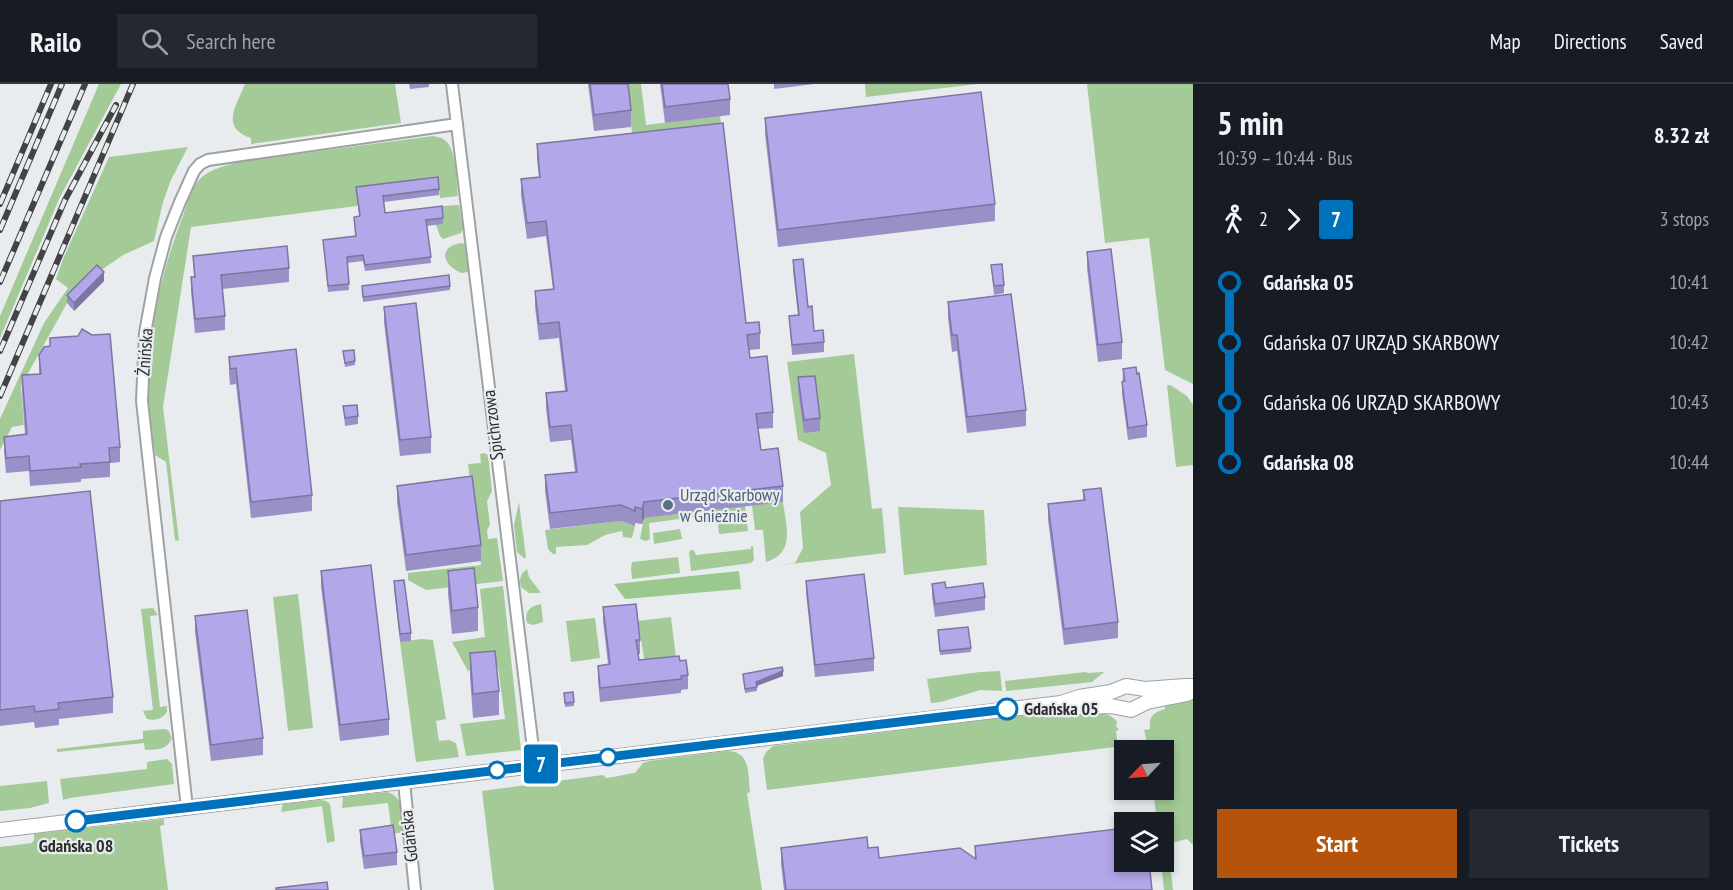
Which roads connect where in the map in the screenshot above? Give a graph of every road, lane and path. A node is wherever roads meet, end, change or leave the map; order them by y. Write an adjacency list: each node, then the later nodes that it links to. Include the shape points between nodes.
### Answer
1 (452, 84): 2 (street, Spichrzowa)
2 (457, 124): 10 (street, Spichrzowa); 12 (street, Żnińska, via 208,160 194,171 176,211 155,278 145,333 142,401)
3 (1193, 686): 4 (street)
4 (1136, 688): 5 (street); 8 (street, via 1141,699)
5 (1120, 689): 7 (street); 9 (street, via 1116,696)
6 (1193, 691): 8 (street)
7 (1061, 703): 9 (street); 10 (street)
8 (1138, 706): 9 (street, via 1131,710)
9 (1120, 707)
10 (535, 765): 11 (street)
11 (404, 782): 12 (street); 14 (street, Gdańska)
12 (187, 808): 13 (street)
13 (0, 831)
14 (415, 890)

